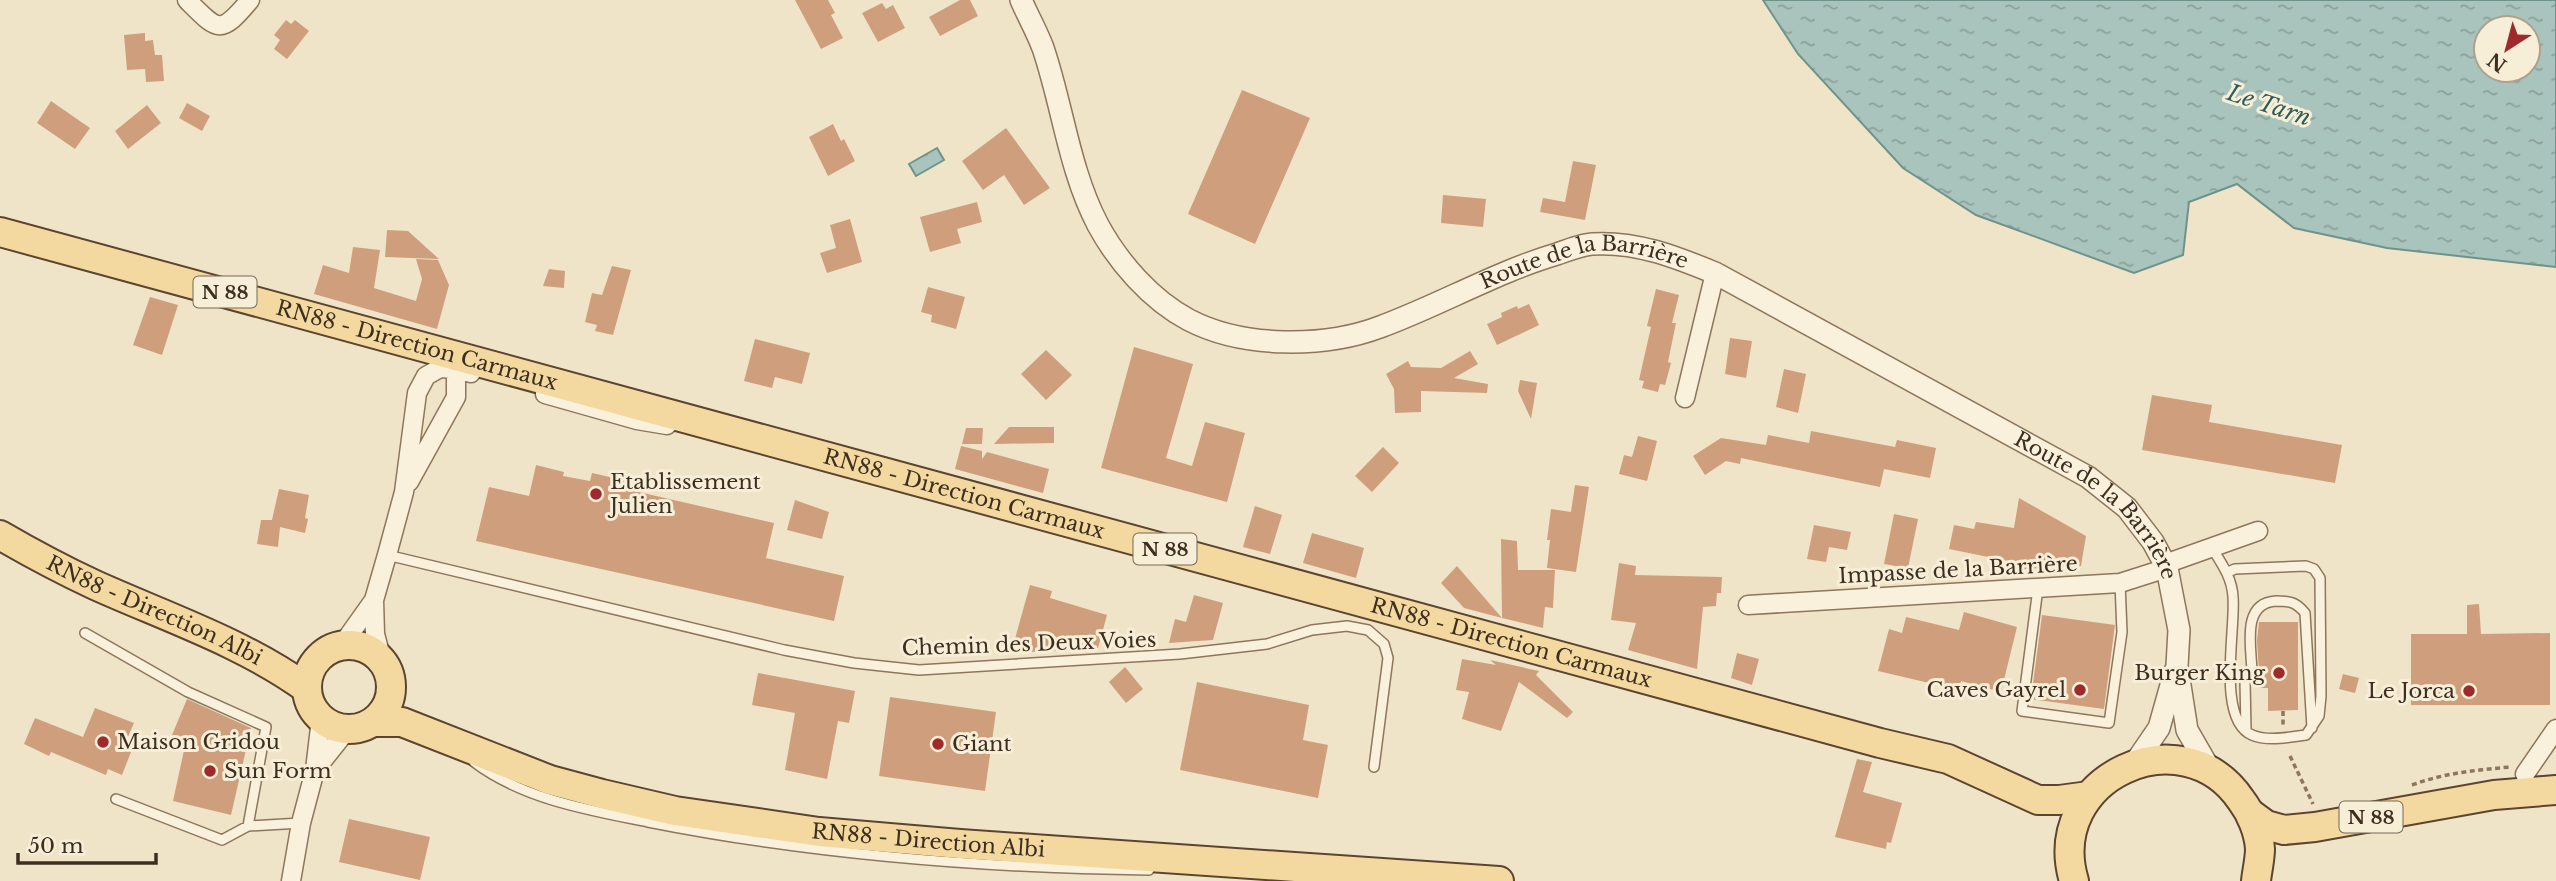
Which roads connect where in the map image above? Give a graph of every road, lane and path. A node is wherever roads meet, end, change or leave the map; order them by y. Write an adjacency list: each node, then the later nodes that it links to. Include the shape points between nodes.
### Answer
1 (187, 0): 2 (street, via 212,25 220,27)
2 (250, 0)
3 (1021, 0): 5 (street, Route de la Barrière, via 1042,48 1076,174 1098,226 1128,270 1189,320 1228,335 1319,341 1378,328 1531,262 1590,244 1623,244 1669,254)
4 (0, 232): 6 (main road, RN88 - Direction Carmaux / N 88)
5 (1715, 274): 7 (street); 13 (street, Route de la Barrière, via 2088,477 2127,508)
6 (452, 361): 8 (street, via 456,397); 8 (street, via 426,376 417,393); 40 (main road, RN88 - Direction Carmaux / N 88, via 750,436 1948,759 2038,800)
7 (1685, 398)
8 (404, 492): 12 (street)
9 (2258, 531): 11 (street, Impasse de la Barrière)
10 (0, 535): 23 (main road, RN88 - Direction Albi, via 93,584 235,645)
11 (2212, 548): 13 (street, Impasse de la Barrière); 14 (lane)
12 (387, 555): 17 (street); 34 (lane, Chemin des Deux Voies, via 784,650 919,670 1180,654 1267,644 1324,629 1348,626 1368,630 1384,644 1388,658)
13 (2166, 566): 15 (street, Impasse de la Barrière); 22 (street, Route de la Barrière, via 2179,630)
14 (2228, 572): 27 (lane, via 2306,566 2320,578 2321,696); 28 (lane, via 2234,597 2232,708)
15 (2120, 583): 16 (street, Impasse de la Barrière); 16 (lane, via 2122,632 2109,723 2022,711)
16 (2038, 588): 18 (street, Impasse de la Barrière)
17 (374, 600): 20 (street); 21 (street)
18 (1748, 604)
19 (85, 633): 46 (lane, via 188,692 265,727)
20 (342, 645): 21 (main road, via 371,650); 23 (main road, via 320,655)
21 (382, 661): 26 (main road, via 389,673 390,700 383,712)
22 (2177, 666): 33 (street, Route de la Barrière, via 2159,728); 36 (street, Route de la Barrière, via 2187,730)
23 (306, 688): 25 (main road)
24 (2283, 711): 29 (path)
25 (321, 719): 26 (main road, via 333,727); 35 (street)
26 (360, 726): 31 (main road, RN88 - Direction Albi, via 402,722); 35 (street)
27 (2312, 728): 28 (lane, via 2306,735 2274,738); 28 (lane, via 2305,613 2290,601 2265,602 2251,618)
28 (2246, 730)
29 (2283, 730)
30 (2555, 731): 38 (street)
31 (433, 732): 47 (lane, via 490,775 524,791 696,831 821,849 985,863); 49 (main road, RN88 - Direction Albi, via 550,780 728,819 922,841)
32 (2290, 755): 42 (path)
33 (2135, 763): 36 (main road, via 2173,759); 40 (main road, via 2109,776)
34 (1374, 767)
35 (315, 770): 45 (street)
36 (2210, 771): 43 (main road, via 2234,789)
37 (2556, 771): 38 (main road)
38 (2525, 774): 44 (main road, via 2491,776 2419,793)
39 (2556, 790): 44 (main road, N 88, via 2494,795)
40 (2089, 796): 52 (main road, via 2072,828 2069,864)
41 (116, 799): 46 (lane, via 222,840)
42 (2314, 806)
43 (2251, 814): 44 (main road, N 88, via 2284,830); 53 (main road, via 2260,848)
44 (2338, 822)
45 (301, 823): 46 (lane); 50 (street)
46 (248, 826)
47 (1160, 870)
48 (1200, 871): 49 (lane)
49 (1375, 873): 51 (main road, RN88 - Direction Albi)
50 (291, 881)
51 (1499, 881)
52 (2074, 881)
53 (2256, 881)

